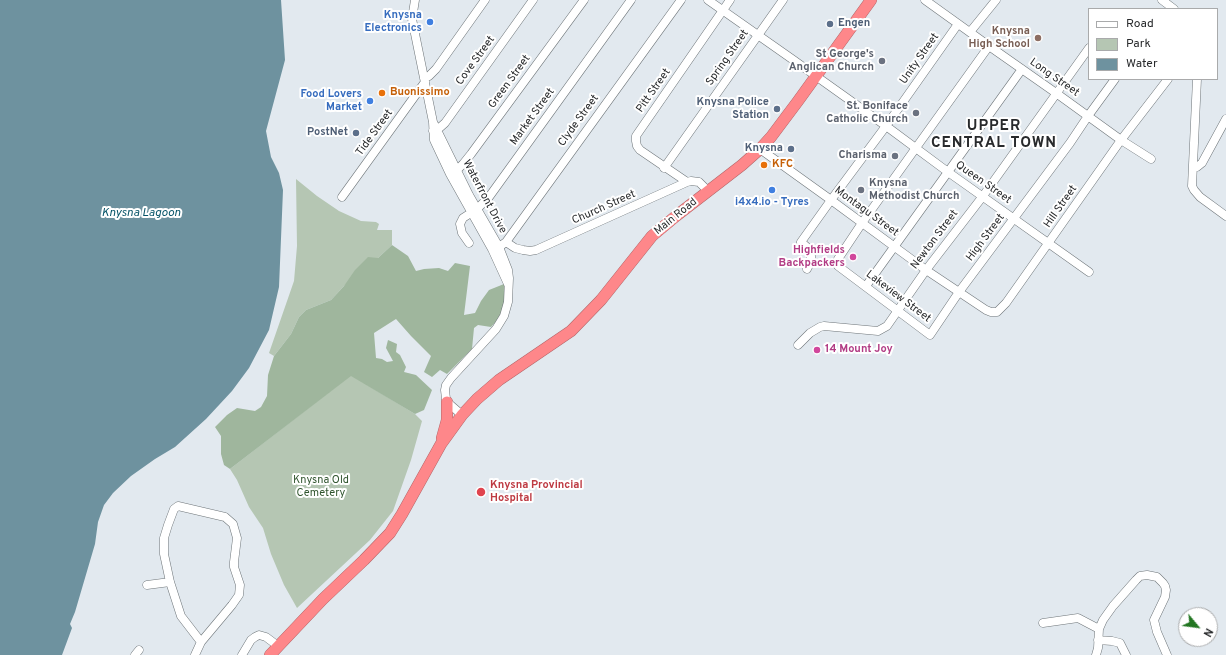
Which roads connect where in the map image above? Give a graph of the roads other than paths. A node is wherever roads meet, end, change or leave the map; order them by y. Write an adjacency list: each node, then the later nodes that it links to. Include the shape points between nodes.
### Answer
1 (415, 0): 21 (street, Waterfront Drive, via 412,19)
2 (485, 0): 21 (street, Tide Street, via 436,69)
3 (533, 0): 31 (street, Cove Street, via 445,123)
4 (584, 0): 38 (street, Green Street, via 476,148)
5 (631, 0): 45 (street, Market Street, via 489,197)
6 (708, 0): 13 (street, Queen Street)
7 (730, 0): 13 (street, Pitt Street)
8 (783, 0): 16 (street, Spring Street)
9 (871, 0): 20 (highway, Main Road)
10 (925, 0): 14 (street, Long Street)
11 (996, 0): 15 (street)
12 (677, 1): 51 (street, Clyde Street)
13 (723, 10): 16 (street, Queen Street); 36 (street, Pitt Street, via 636,136 640,150)
14 (958, 24): 15 (street, Long Street); 30 (street, Unity Street)
15 (970, 32): 17 (street, Long Street)
16 (758, 35): 20 (street, Queen Street); 36 (street, Spring Street)
17 (989, 46): 19 (street, Long Street); 33 (street)
18 (1088, 49): 25 (street, Newton Street)
19 (1022, 69): 25 (street, Long Street); 39 (street)
20 (816, 76): 30 (street, Queen Street); 34 (highway, Main Road)
21 (424, 80): 26 (street, Tide Street); 27 (street, Waterfront Drive)
22 (1114, 80): 28 (street, High Street)
23 (1167, 80): 32 (street, Hill Street)
24 (1197, 80): 37 (street)
25 (1056, 93): 28 (street, Long Street); 42 (street, Newton Street)
26 (415, 96): 27 (street); 43 (street, Tide Street)
27 (427, 98): 31 (street, Waterfront Drive)
28 (1088, 116): 32 (street, Long Street); 47 (street, High Street)
29 (1226, 119): 37 (street, via 1202,163)
30 (886, 126): 33 (street, Queen Street); 44 (street, Unity Street)
31 (434, 128): 38 (street, Waterfront Drive)
32 (1121, 140): 35 (street, Long Street); 49 (street, Hill Street)
33 (916, 148): 39 (street, Queen Street); 48 (street)
34 (760, 149): 41 (highway, Main Road); 44 (street, Montagu Street)
35 (1151, 159)
36 (664, 168): 40 (street, Pitt Street)
37 (1193, 168): 46 (street, via 1194,190)
38 (453, 172): 45 (street, Waterfront Drive)
39 (948, 172): 42 (street, Queen Street); 52 (street)
40 (686, 182): 41 (street, via 699,182); 51 (street, Church Street, via 536,250)
41 (708, 191): 61 (highway, Main Road, via 652,236 601,300 571,331 499,380)
42 (983, 196): 47 (street, Queen Street); 54 (street, Newton Street)
43 (342, 197)
44 (831, 200): 48 (street, Montagu Street); 53 (street, Unity Street, via 801,242 808,248 811,256)
45 (474, 211): 50 (street, Market Street, via 463,218 460,224 462,233); 51 (street, Waterfront Drive)
46 (1226, 216)
47 (1014, 219): 49 (street, Queen Street); 57 (street, High Street)
48 (862, 223): 52 (street, Montagu Street); 56 (street, Lakeview Street, via 837,263)
49 (1049, 242): 55 (street, Queen Street); 57 (street, Hill Street, via 997,312 986,310)
50 (469, 243)
51 (499, 246): 60 (street, Waterfront Drive, via 509,278 508,302 504,316 496,329 446,385)
52 (894, 246): 54 (street, Montagu Street); 56 (street)
53 (807, 270)
54 (926, 270): 57 (street, Montagu Street); 58 (street, Newton Street)
55 (1089, 272)
56 (866, 286): 58 (street, Lakeview Street)
57 (959, 292): 58 (street, Lakeview Street, via 930,334)
58 (898, 310): 59 (street, Newton Street, via 887,326 878,331 824,326 810,333)
59 (798, 345)
60 (447, 402): 61 (street); 62 (highway)
61 (462, 415): 62 (highway, Main Road)
62 (441, 444): 69 (highway, via 390,533)
63 (170, 582): 64 (street); 68 (street, via 181,616); 68 (street, via 163,545 174,509 178,506 218,515 233,524 237,538 234,568 240,585 238,595)
64 (147, 585)
65 (1043, 623): 66 (street, via 1078,618)
66 (1099, 629): 67 (street); 75 (street, via 1107,614 1140,576 1157,577 1166,590 1154,620)
67 (1098, 640): 73 (street); 74 (street, via 1120,643)
68 (201, 642): 70 (street)
69 (278, 646): 71 (street, via 259,635 251,640); 72 (highway)
70 (195, 655)
71 (242, 655)
72 (270, 655)
73 (1096, 655)
74 (1126, 655)
75 (1167, 655)

